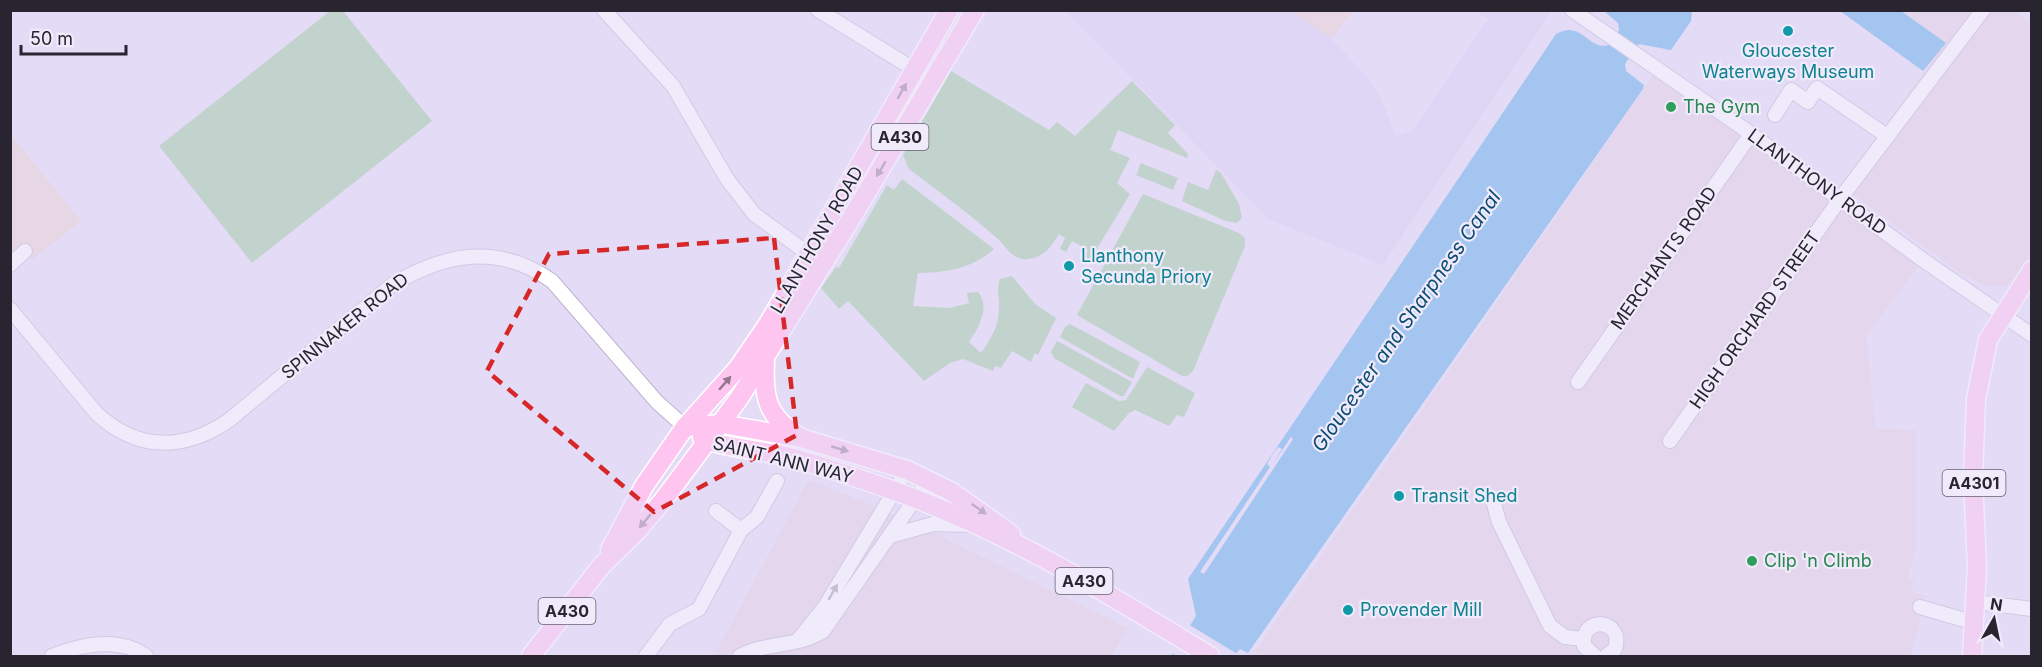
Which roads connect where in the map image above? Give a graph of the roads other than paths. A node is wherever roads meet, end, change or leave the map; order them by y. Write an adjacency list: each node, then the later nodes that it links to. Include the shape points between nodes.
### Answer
1 (604, 10): 14 (street, via 673,86 727,179 754,214)
2 (818, 10): 7 (street)
3 (949, 10): 7 (main road, LLANTHONY ROAD)
4 (975, 10): 8 (main road, LLANTHONY ROAD / A430)
5 (1572, 10): 10 (street, LLANTHONY ROAD)
6 (1983, 10): 11 (street, HIGH ORCHARD STREET)
7 (914, 70): 8 (street); 14 (main road, LLANTHONY ROAD, one-way to 7)
8 (933, 81): 14 (main road, LLANTHONY ROAD / A430, one-way to 14)
9 (1774, 115): 11 (street, via 1791,90 1808,102 1817,88)
10 (1751, 134): 12 (street, LLANTHONY ROAD); 21 (street, MERCHANTS ROAD)
11 (1887, 136): 12 (street, HIGH ORCHARD STREET)
12 (1840, 199): 18 (street, LLANTHONY ROAD); 24 (street, HIGH ORCHARD STREET)
13 (25, 251): 15 (street)
14 (817, 259): 20 (main road, LLANTHONY ROAD / A430); 22 (main road, LLANTHONY ROAD, one-way to 14, via 750,352)
15 (10, 265)
16 (2031, 270): 18 (main road, A4301)
17 (10, 309): 22 (street, SPINNAKER ROAD, via 113,428 148,441 183,442 228,421 392,285 421,267 451,259 501,258 536,270 552,281 657,402)
18 (2002, 314): 19 (street, LLANTHONY ROAD); 37 (main road, A4301, via 1988,340 1976,399)
19 (2031, 335)
20 (765, 358): 22 (main road, A430); 23 (main road, via 769,408)
21 (1578, 382)
22 (704, 430): 23 (main road, SAINT ANN WAY); 28 (main road, SAINT ANN WAY / A430); 36 (main road, A430, one-way to 36, via 637,531); 36 (main road, via 644,486)
23 (801, 438): 25 (main road, SAINT ANN WAY, one-way to 25)
24 (1670, 441)
25 (908, 470): 26 (main road, SAINT ANN WAY); 28 (street)
26 (929, 479): 29 (street); 35 (main road, SAINT ANN WAY, one-way to 35, via 971,504)
27 (777, 481): 33 (street, via 757,517)
28 (894, 491): 29 (main road, SAINT ANN WAY / A430); 41 (street, one-way to 28, via 824,608)
29 (915, 499): 32 (main road, SAINT ANN WAY / A430); 34 (street)
30 (1494, 504): 42 (street, via 1494,512 1550,626 1565,637)
31 (716, 511): 33 (street)
32 (976, 526): 34 (street, via 933,524); 35 (main road, SAINT ANN WAY / A430)
33 (741, 530): 47 (street, via 699,609 670,624)
34 (888, 537): 41 (street, via 830,624 815,636)
35 (1030, 550): 49 (main road, SAINT ANN WAY / A430)
36 (602, 565): 46 (main road, A430)
37 (1976, 602): 39 (street); 40 (main road, A4301)
38 (1920, 607): 40 (street)
39 (2031, 609)
40 (1975, 623): 51 (main road, A4301)
41 (799, 639): 48 (street)
42 (1583, 639): 43 (street, via 1591,626 1608,625 1617,637); 50 (street, via 1587,651)
43 (1613, 654)
44 (52, 657): 45 (street, via 70,649 105,643 134,648)
45 (146, 657)
46 (531, 657)
47 (646, 657)
48 (740, 657)
49 (1210, 657)
50 (1595, 657)
51 (1972, 657)

